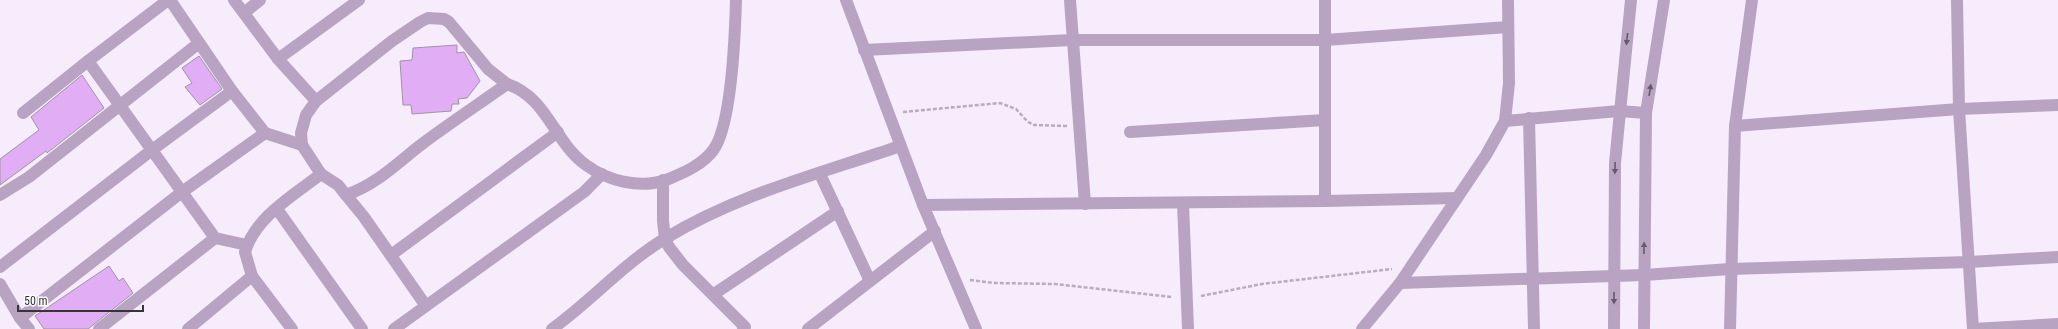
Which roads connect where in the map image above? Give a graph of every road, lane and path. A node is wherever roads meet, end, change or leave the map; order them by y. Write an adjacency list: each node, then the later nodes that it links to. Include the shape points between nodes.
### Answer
1 (169, 0): 18 (street); 21 (street)
2 (234, 0): 14 (street)
3 (260, 0): 14 (street)
4 (359, 0): 20 (street)
5 (736, 0): 46 (street, via 727,113 720,136 714,149 700,163)
6 (846, 0): 19 (street)
7 (1070, 0): 16 (street)
8 (1325, 0): 17 (street)
9 (1508, 0): 15 (street)
10 (1632, 0): 28 (street, one-way to 28)
11 (1664, 0): 31 (street, one-way to 11)
12 (1752, 0): 36 (street)
13 (1957, 0): 27 (street)
14 (244, 13): 20 (street)
15 (1508, 27): 17 (street); 34 (street, via 1509,83)
16 (1072, 40): 17 (street); 19 (street); 35 (street)
17 (1325, 40): 33 (street)
18 (199, 43): 23 (street); 25 (street)
19 (864, 50): 30 (street)
20 (278, 59): 24 (street)
21 (88, 61): 25 (street); 29 (street)
22 (507, 84): 24 (street, via 488,69 448,22 444,19 428,18 392,41); 37 (street, via 527,93); 49 (street, via 372,184)
23 (232, 91): 39 (street); 42 (street)
24 (316, 101): 40 (street, via 306,115 301,132)
25 (120, 105): 42 (street); 48 (street, via 29,177)
26 (2058, 105): 27 (street)
27 (1960, 109): 36 (street); 63 (street)
28 (1619, 112): 31 (street); 32 (street); 68 (street, one-way to 68, via 1615,163)
29 (23, 113)
30 (888, 113): 35 (path, via 1000,103 1016,109 1033,124); 41 (street)
31 (1646, 113): 66 (street, one-way to 31)
32 (1529, 118): 34 (street); 69 (street)
33 (1325, 120): 38 (street); 51 (street)
34 (1505, 121): 50 (street)
35 (1079, 126): 53 (street)
36 (1735, 126): 65 (street)
37 (558, 132): 44 (street, via 586,165); 61 (street)
38 (1130, 132)
39 (265, 133): 40 (street); 47 (street)
40 (302, 145): 43 (street)
41 (900, 146): 45 (street); 54 (street)
42 (152, 150): 47 (street); 64 (street)
43 (321, 174): 49 (street, via 338,185); 55 (street)
44 (602, 174): 46 (street, via 639,185); 74 (street, via 584,192)
45 (820, 174): 56 (street); 59 (street, via 737,203)
46 (663, 180): 59 (street, via 662,211)
47 (182, 192): 58 (street); 75 (street)
48 (0, 195)
49 (346, 195): 61 (street)
50 (1457, 198): 51 (street); 71 (street)
51 (1325, 201): 52 (street)
52 (1183, 203): 53 (street); 87 (street)
53 (1085, 204): 54 (street)
54 (924, 205): 57 (street)
55 (277, 208): 60 (street, via 254,231); 83 (street)
56 (838, 211): 70 (street); 73 (street)
57 (935, 231): 70 (street); 86 (street)
58 (215, 238): 60 (street); 80 (street)
59 (665, 239): 73 (street, via 683,265); 77 (street, via 633,262)
60 (247, 245): 67 (street, via 246,256)
61 (391, 255): 74 (street)
62 (2058, 257): 63 (street)
63 (1969, 262): 65 (street); 93 (street)
64 (0, 267)
65 (1730, 268): 66 (street); 92 (street)
66 (1644, 275): 68 (street); 91 (street)
67 (252, 276): 81 (street); 82 (street)
68 (1614, 276): 69 (street); 90 (street, one-way to 90)
69 (1533, 277): 71 (street); 89 (street)
70 (870, 281): 85 (street)
71 (1400, 283): 88 (street)
72 (0, 284): 75 (street)
73 (714, 294): 78 (street)
74 (426, 306): 84 (street)
75 (20, 318): 79 (street)
76 (2058, 324): 93 (street)
77 (560, 327)
78 (745, 328)
79 (29, 329)
80 (99, 329)
81 (188, 329)
82 (292, 329)
83 (362, 329)
84 (394, 329)
85 (808, 329)
86 (976, 329)
87 (1188, 329)
88 (1362, 329)
89 (1534, 329)
90 (1614, 329)
91 (1644, 329)
92 (1730, 329)
93 (1973, 329)

